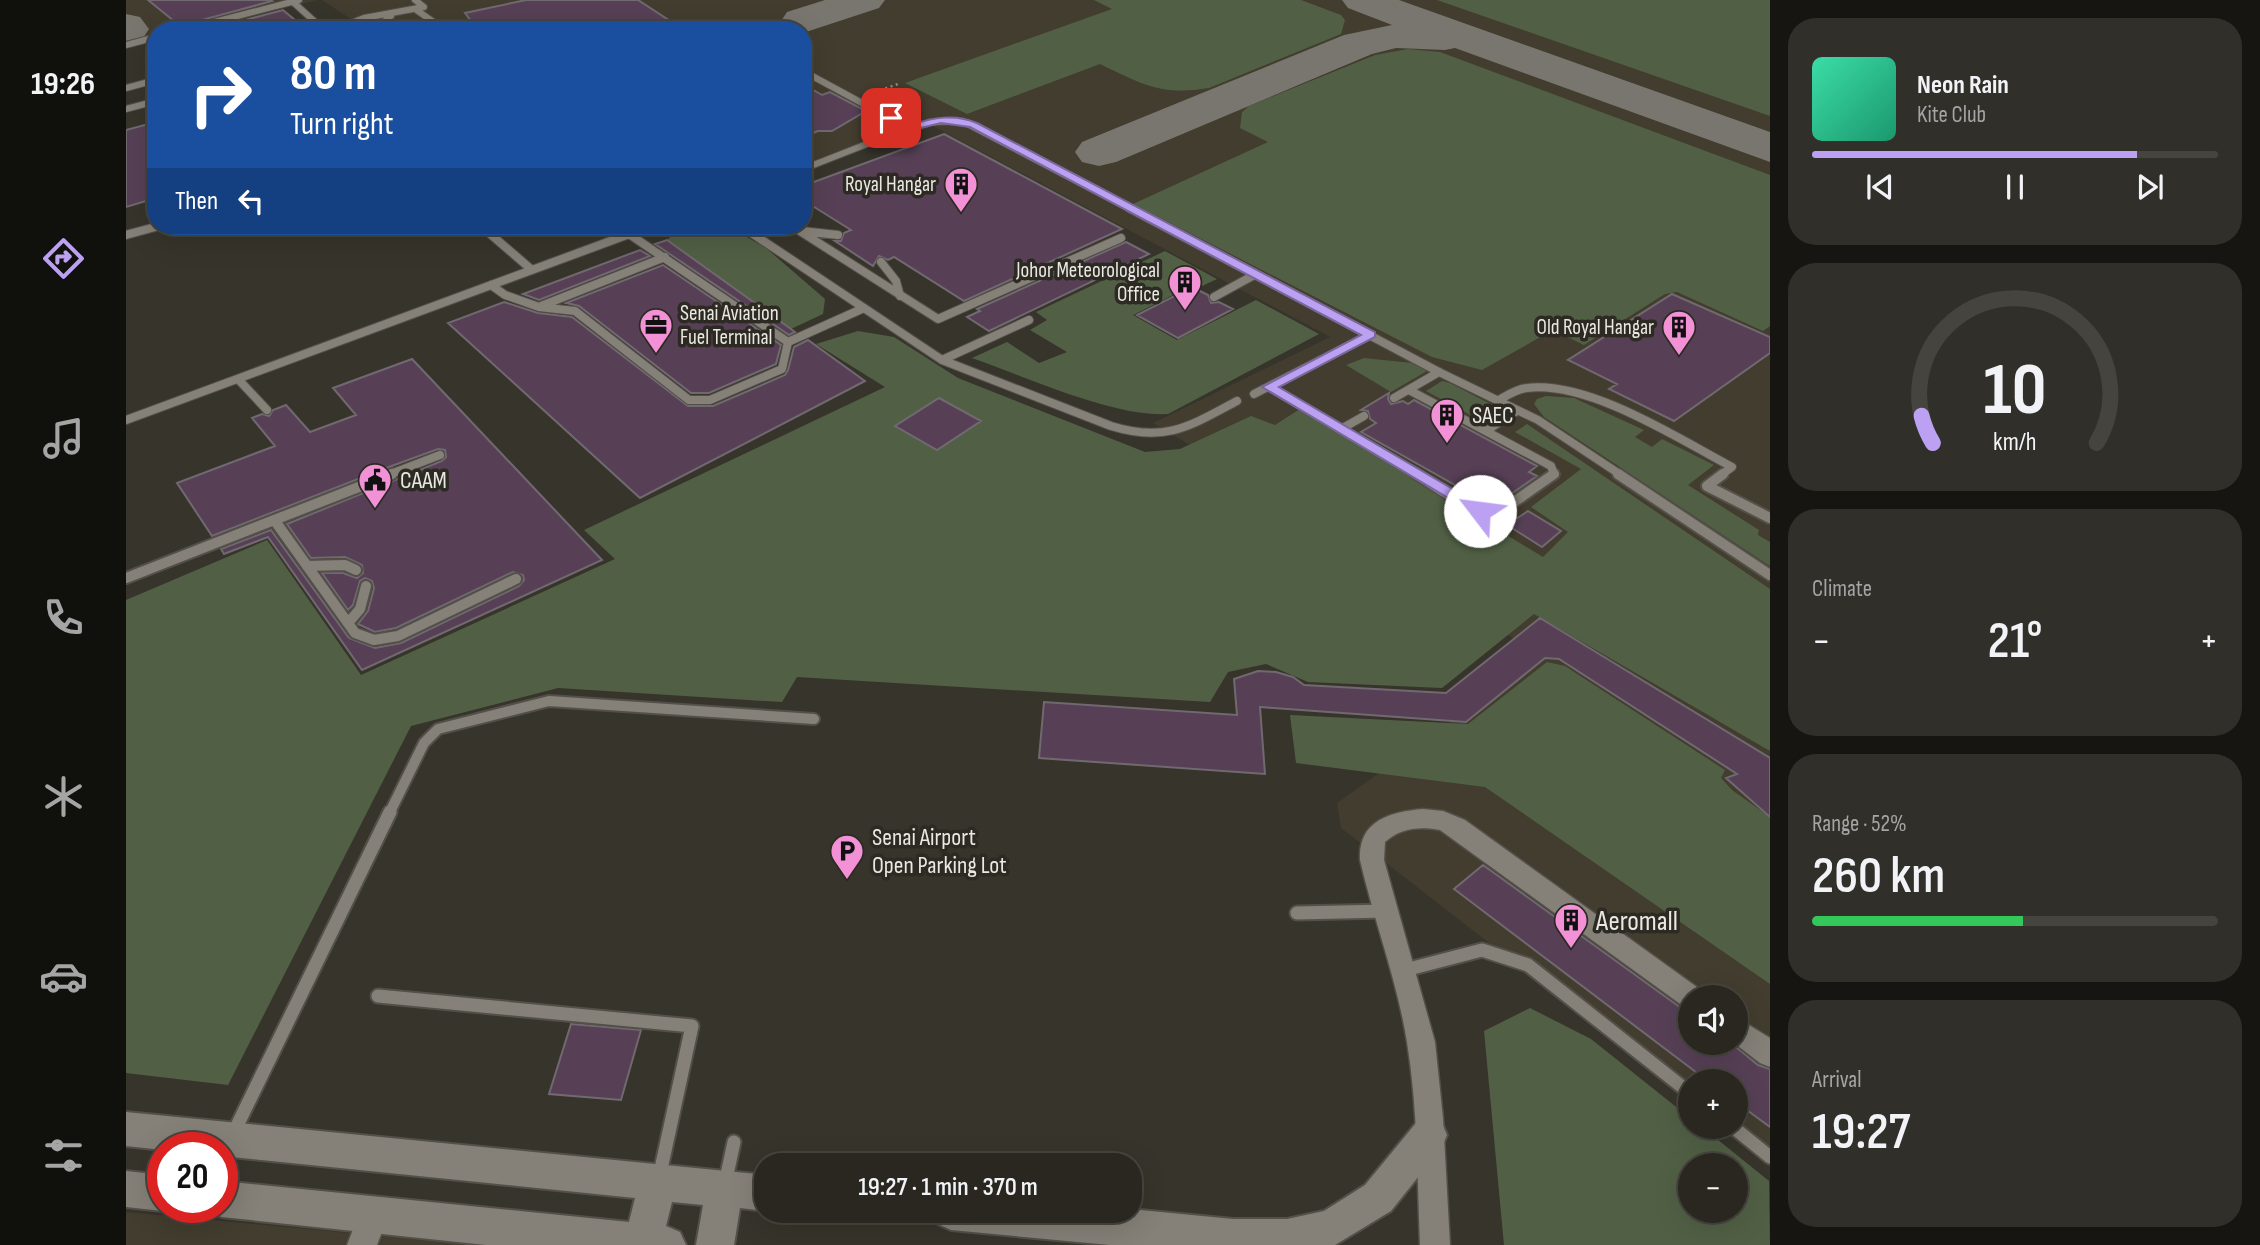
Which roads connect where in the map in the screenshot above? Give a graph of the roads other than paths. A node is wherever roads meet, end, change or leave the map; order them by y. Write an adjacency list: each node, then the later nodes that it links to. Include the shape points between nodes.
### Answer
1 (415, 0): 3 (lane, via 424,6)
2 (296, 1): 5 (lane); 6 (lane)
3 (415, 9): 4 (lane); 9 (lane)
4 (393, 15): 7 (lane); 8 (lane)
5 (219, 21)
6 (315, 21)
7 (358, 21)
8 (385, 21)
9 (433, 21)
10 (147, 39): 11 (lane)
11 (126, 45)
12 (812, 76): 17 (lane)
13 (147, 82): 14 (lane)
14 (126, 88)
15 (147, 103): 16 (lane)
16 (126, 109)
17 (908, 128): 18 (lane); 34 (lane, via 941,120 964,121)
18 (889, 136)
19 (877, 140): 20 (lane)
20 (812, 165)
21 (147, 229): 23 (lane)
22 (812, 231): 29 (lane)
23 (126, 235)
24 (491, 235): 33 (lane)
25 (626, 235): 33 (lane)
26 (631, 235): 31 (lane)
27 (754, 235): 39 (lane)
28 (807, 235): 36 (lane)
29 (838, 235)
30 (1121, 238): 36 (lane, via 948,317 938,319)
31 (665, 257): 38 (lane); 42 (lane)
32 (881, 262): 36 (lane, via 896,281)
33 (532, 270): 35 (lane)
34 (1256, 274): 37 (lane); 41 (lane)
35 (491, 285): 38 (lane); 45 (lane)
36 (900, 296)
37 (1214, 297)
38 (538, 307): 42 (lane, via 575,311 689,400 710,400 782,369)
39 (864, 308): 42 (lane); 43 (lane)
40 (1029, 320): 43 (lane)
41 (1370, 335): 44 (lane); 46 (lane)
42 (788, 342)
43 (942, 360): 50 (lane, via 1135,432 1164,434 1192,426)
44 (1439, 372): 47 (lane); 51 (lane)
45 (238, 379): 52 (lane); 55 (lane)
46 (1269, 387): 48 (lane); 56 (lane)
47 (1409, 390): 49 (lane); 57 (lane)
48 (1254, 394)
49 (1394, 398)
50 (1237, 401)
51 (1497, 401): 53 (lane); 59 (lane, via 1527,388 1546,388 1608,405 1732,467 1707,486)
52 (267, 410)
53 (1517, 411): 57 (lane); 63 (lane, via 1538,420)
54 (1364, 416): 56 (lane)
55 (126, 420)
56 (1340, 429): 57 (lane, via 1492,514 1555,471)
57 (1486, 431)
58 (440, 455): 60 (lane)
59 (1770, 518)
60 (275, 521): 61 (lane); 64 (lane)
61 (307, 566): 62 (lane, via 345,565); 67 (lane)
62 (356, 570)
63 (1770, 575)
64 (126, 578)
65 (516, 579): 67 (lane, via 398,636 374,640 355,633)
66 (366, 586): 67 (lane, via 360,609)
67 (348, 623)
68 (814, 719): 79 (lane, via 550,701 438,729 424,743)
69 (1387, 911): 70 (lane); 71 (street); 72 (street, via 1372,860 1372,843 1383,829 1400,822 1441,820)
70 (1297, 914)
71 (1405, 970): 76 (lane, via 1482,950 1528,965); 80 (street, via 1427,1083)
72 (1678, 988)
73 (378, 996): 85 (lane, via 692,1026)
74 (1748, 1038): 75 (street)
75 (1770, 1054)
76 (1678, 1084)
77 (126, 1129): 78 (street)
78 (158, 1132)
79 (234, 1132)
80 (1429, 1135): 91 (street, via 1378,1198 1331,1228 1287,1238 1233,1238); 95 (street)
81 (1748, 1139): 84 (lane)
82 (238, 1140): 85 (street)
83 (734, 1142): 87 (lane)
84 (1770, 1157)
85 (658, 1181): 87 (street); 93 (street)
86 (126, 1189): 88 (street)
87 (724, 1189): 89 (street); 94 (street)
88 (147, 1191)
89 (754, 1192)
90 (238, 1202): 92 (street)
91 (1076, 1223)
92 (368, 1230): 93 (street)
93 (655, 1244)
94 (715, 1245)
95 (1435, 1245)

